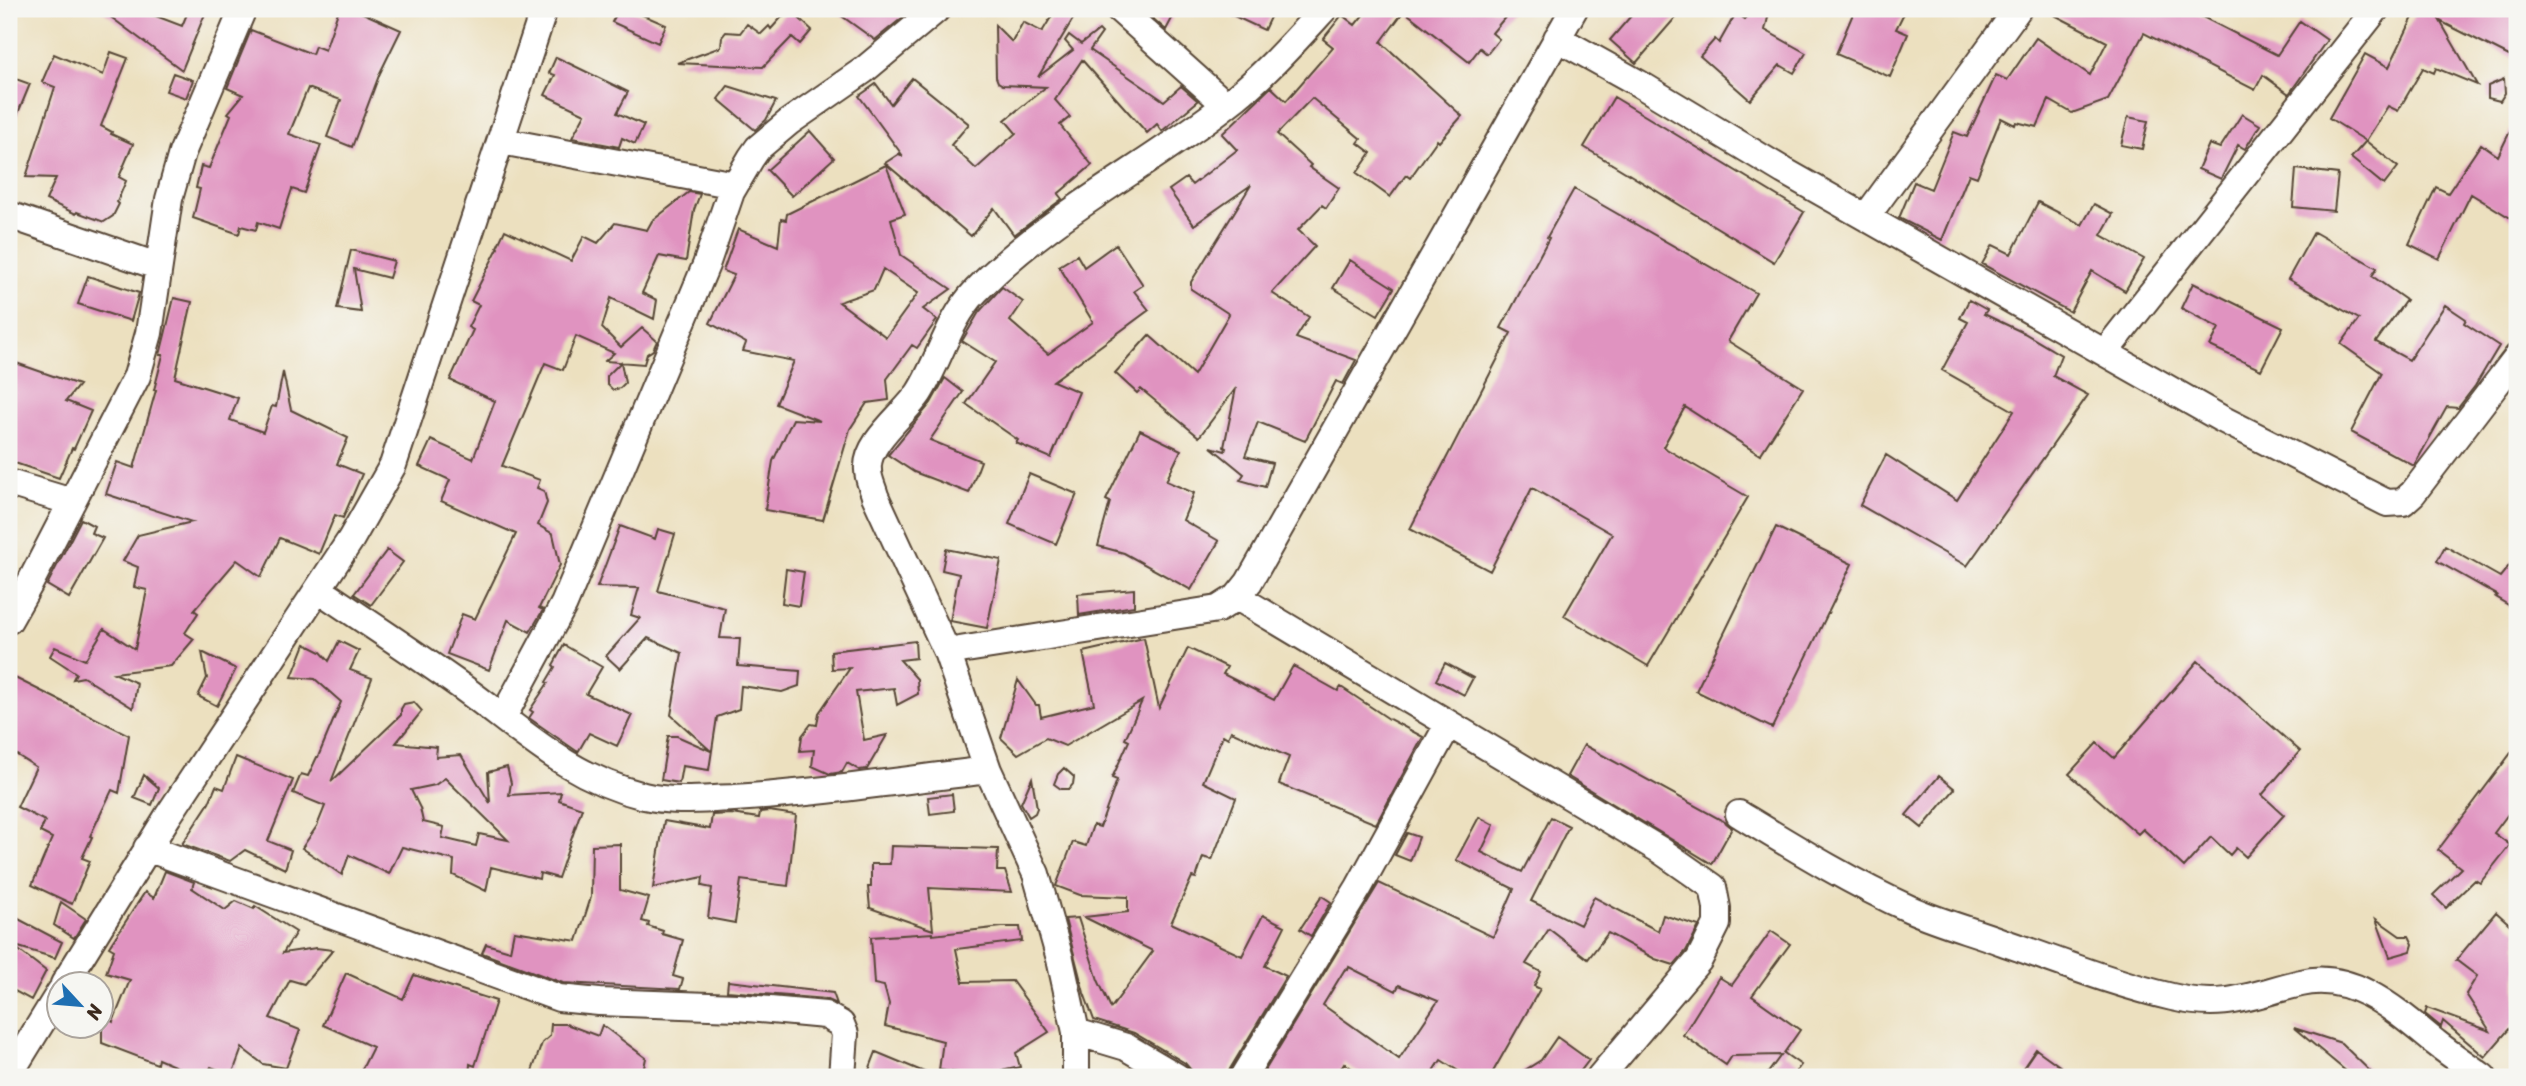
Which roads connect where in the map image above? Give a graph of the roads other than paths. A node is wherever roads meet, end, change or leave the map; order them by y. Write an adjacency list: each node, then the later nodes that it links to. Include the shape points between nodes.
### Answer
1 (243, 9): 15 (street, via 182,153)
2 (544, 9): 11 (street)
3 (937, 9): 12 (street, via 758,148)
4 (1119, 9): 10 (street)
5 (1324, 9): 10 (street, via 1268,70)
6 (1574, 9): 9 (street)
7 (2018, 9): 14 (street)
8 (2376, 9): 16 (street)
9 (1557, 38): 14 (street); 21 (street)
10 (1226, 105): 23 (street, via 1037,236 974,293 954,321 919,393 873,449 867,472 875,496)
11 (501, 141): 12 (street); 20 (street, via 394,465)
12 (735, 185): 24 (street, via 564,604)
13 (9, 215): 15 (street)
14 (1866, 217): 16 (street)
15 (158, 265): 19 (street, via 139,368)
16 (2105, 352): 17 (street, via 2360,491 2398,504 2413,493)
17 (2517, 357)
18 (9, 483): 19 (street)
19 (72, 502): 22 (street)
20 (318, 589): 24 (street); 28 (street)
21 (1237, 597): 23 (street, via 1218,609); 25 (street)
22 (9, 620)
23 (947, 652): 26 (street)
24 (503, 717): 26 (street, via 576,771 645,796 678,801)
25 (1448, 725): 36 (street, via 1359,887); 37 (street, via 1660,850 1713,887 1717,924 1699,960)
26 (988, 770): 31 (street, via 1035,874)
27 (1739, 814): 38 (street, via 1825,866 1912,910 2112,981 2214,1004 2304,982 2349,984 2420,1027)
28 (147, 848): 29 (street); 33 (street, via 559,998 825,1015 841,1024 845,1034)
29 (73, 970)
30 (46, 1015): 32 (street)
31 (1076, 1032): 34 (street); 35 (street, via 1126,1047)
32 (9, 1074)
33 (842, 1077)
34 (1076, 1077)
35 (1177, 1077)
36 (1243, 1077)
37 (1600, 1077)
38 (2483, 1077)

